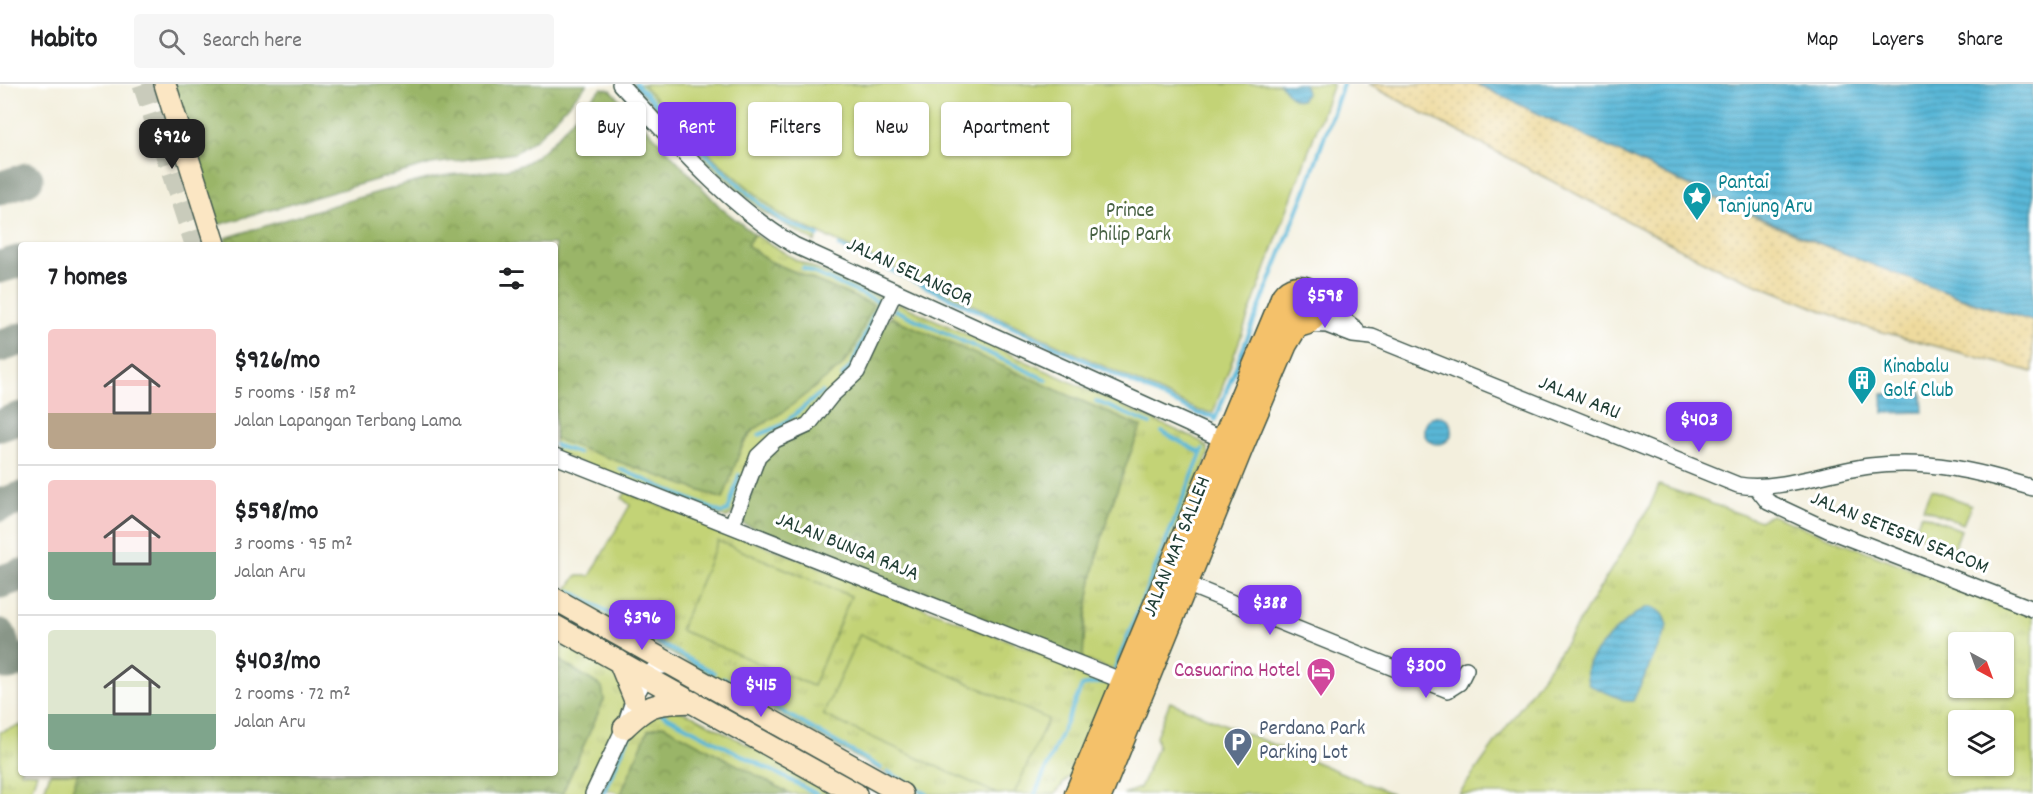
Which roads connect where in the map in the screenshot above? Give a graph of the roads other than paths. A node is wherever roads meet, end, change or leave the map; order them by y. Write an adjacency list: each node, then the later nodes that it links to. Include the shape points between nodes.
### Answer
1 (165, 84): 3 (main road)
2 (620, 84): 4 (street, JALAN SELANGOR, via 744,211 794,245)
3 (214, 242)
4 (895, 291): 9 (street, JALAN SELANGOR); 13 (street, via 857,372 808,424 775,440 758,456)
5 (1316, 299): 6 (main road, via 1298,288 1288,292); 7 (main road, via 1316,312 1309,322); 8 (street, JALAN ARU)
6 (1282, 301): 7 (main road, via 1284,316); 9 (main road, JALAN MAT SALLEH)
7 (1300, 324): 8 (street, JALAN ARU, via 1327,325); 9 (main road, JALAN MAT SALLEH, via 1285,344)
8 (1360, 334): 11 (street, JALAN ARU, via 1677,462)
9 (1232, 444): 14 (main road, JALAN MAT SALLEH); 22 (main road, JALAN MAT SALLEH)
10 (558, 457): 13 (street, JALAN BUNGA RAJA)
11 (1756, 488): 12 (street, JALAN ARU, via 1872,466 1942,465); 16 (street, JALAN SETESEN SEACOM, via 1768,502 1828,530)
12 (2033, 488)
13 (732, 525): 22 (street, JALAN BUNGA RAJA)
14 (1186, 584): 20 (street, via 1448,690 1459,683); 26 (main road, JALAN MAT SALLEH)
15 (558, 601): 19 (main road)
16 (2033, 609)
17 (558, 628): 18 (main road)
18 (619, 661): 21 (main road); 23 (main road)
19 (670, 665): 21 (street, via 656,667); 29 (main road)
20 (1466, 669)
21 (646, 676): 23 (street); 24 (main road)
22 (1123, 681): 26 (main road, JALAN MAT SALLEH)
23 (634, 698): 25 (street)
24 (694, 702): 25 (main road, via 654,704); 28 (main road)
25 (624, 728): 27 (street)
26 (1081, 790)
27 (593, 794)
28 (856, 794)
29 (902, 794)

